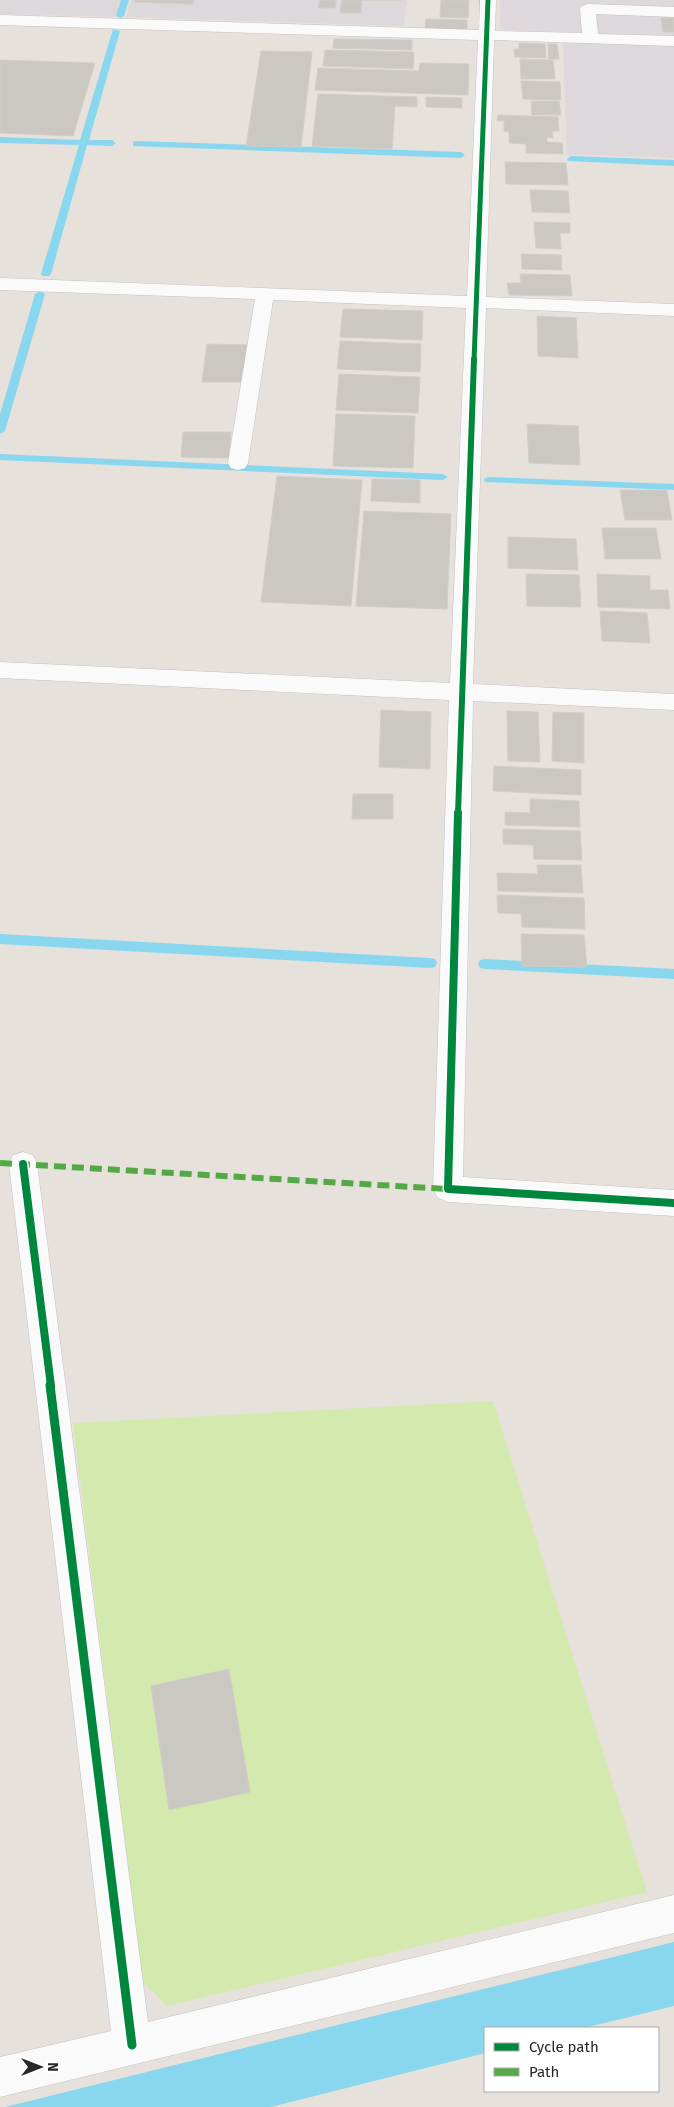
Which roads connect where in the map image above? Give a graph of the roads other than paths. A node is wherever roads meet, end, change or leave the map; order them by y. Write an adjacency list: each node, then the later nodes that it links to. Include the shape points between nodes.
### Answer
1 (488, 0): 4 (street)
2 (674, 12): 5 (street, via 588,9)
3 (0, 20): 4 (street)
4 (487, 36): 5 (street); 9 (street)
5 (590, 39): 6 (street)
6 (674, 41)
7 (0, 284): 8 (street)
8 (265, 294): 9 (street); 11 (street)
9 (476, 302): 10 (street); 13 (street)
10 (674, 310)
11 (238, 464)
12 (0, 670): 13 (street)
13 (461, 692): 14 (street); 16 (street, via 448,1189)
14 (674, 702)
15 (23, 1164): 18 (street)
16 (674, 1203)
17 (674, 1914): 18 (street)
18 (132, 2045): 19 (street)
19 (0, 2077)

